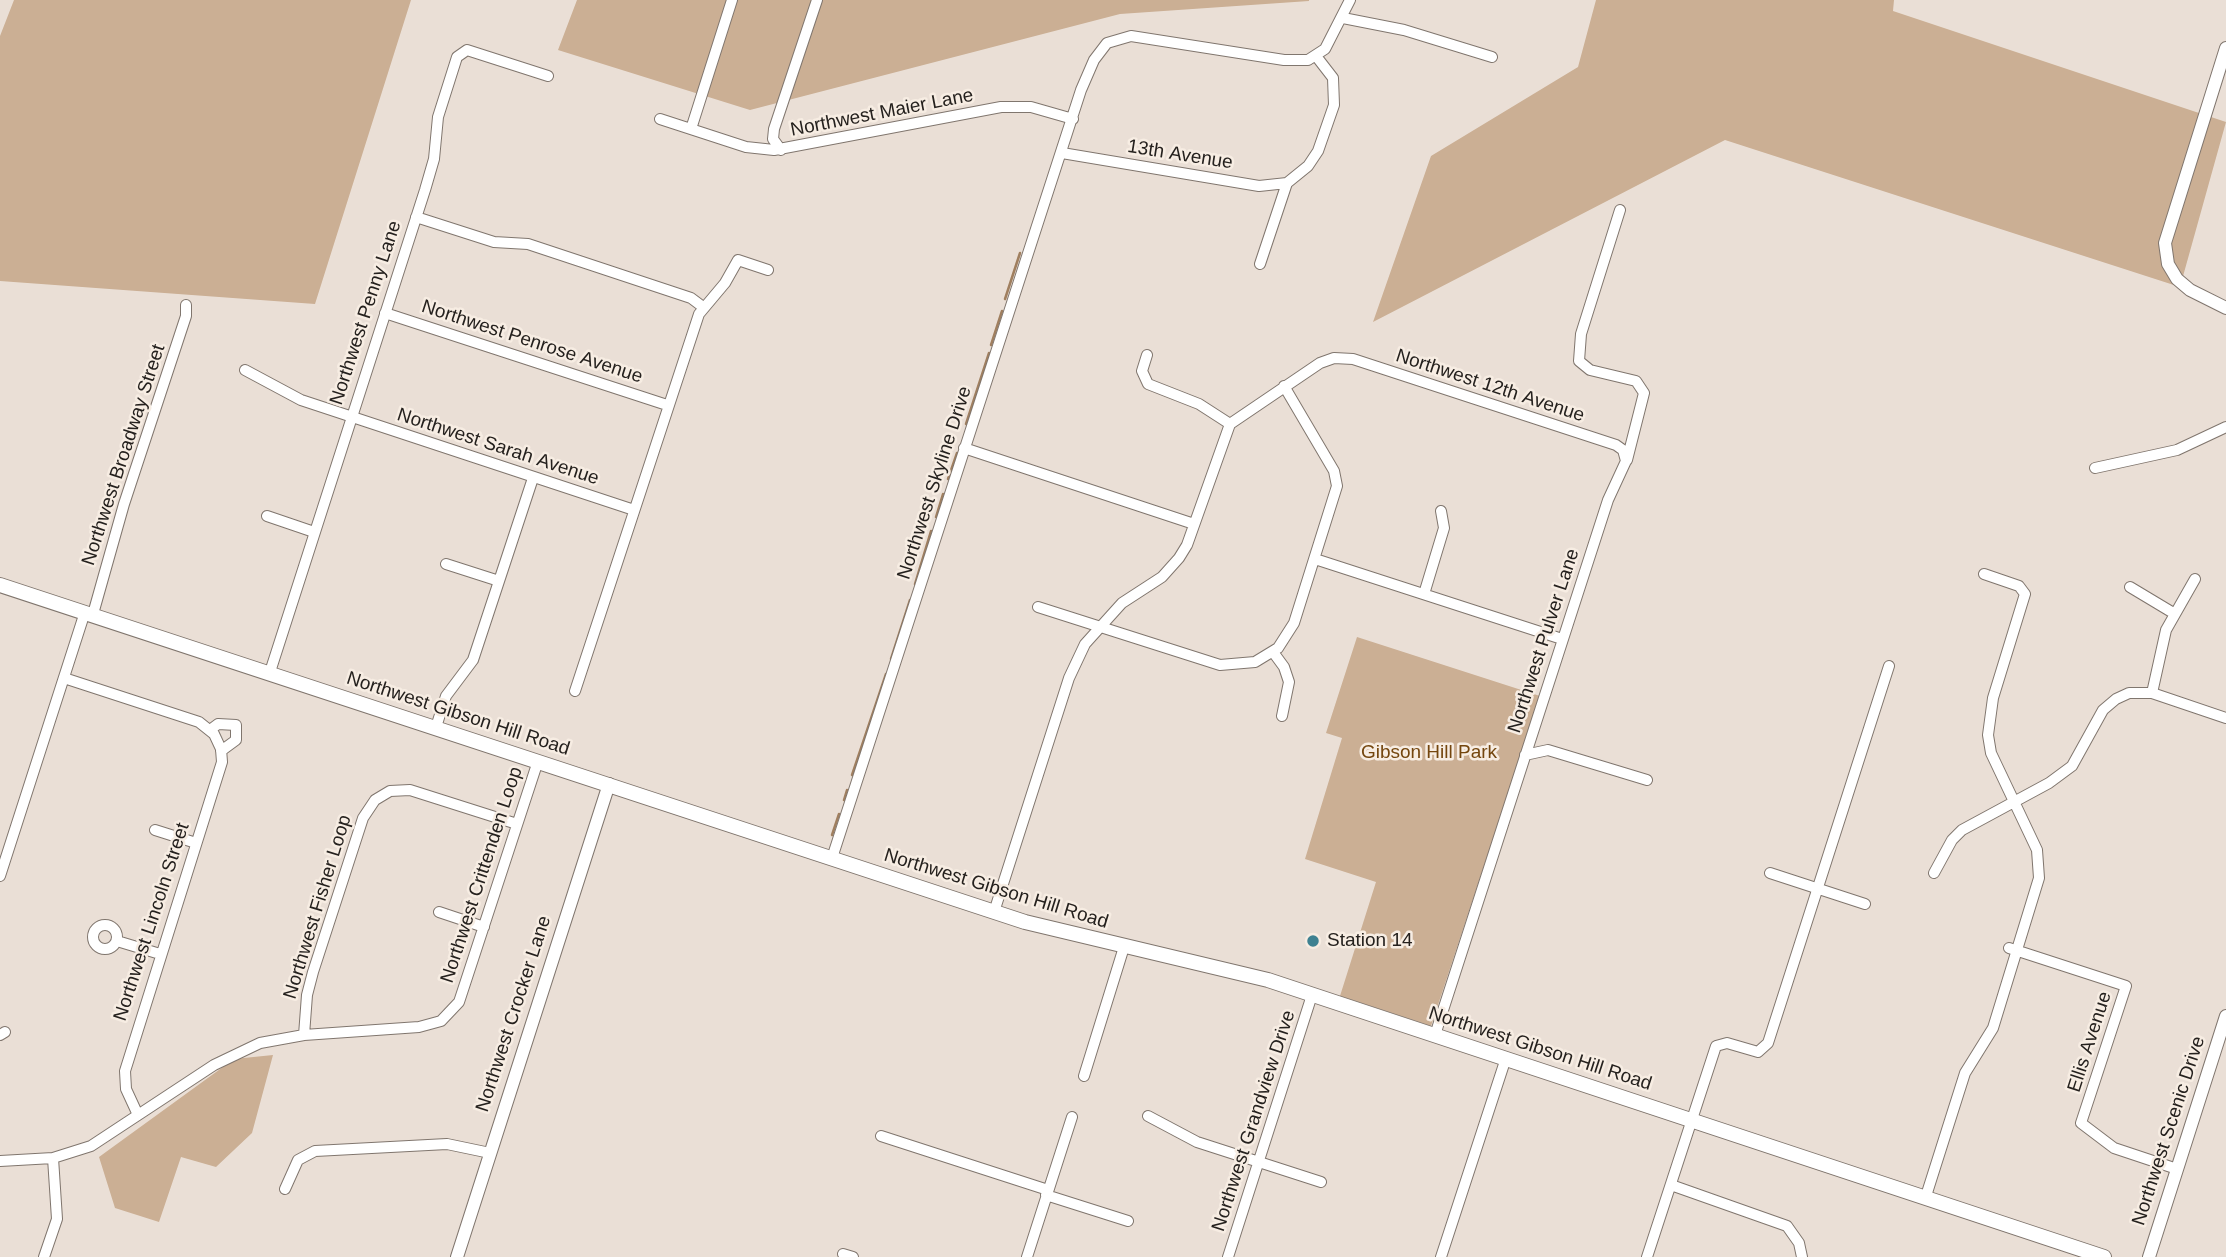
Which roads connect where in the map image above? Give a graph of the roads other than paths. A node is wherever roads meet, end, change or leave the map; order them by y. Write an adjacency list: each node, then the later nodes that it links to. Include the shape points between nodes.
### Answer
1 (732, 0): 11 (street)
2 (817, 0): 12 (street, via 774,129 773,139)
3 (1350, 0): 4 (street)
4 (1343, 18): 6 (street); 7 (street, via 1404,30)
5 (2226, 48): 21 (street, via 2165,243 2168,264 2177,279)
6 (1317, 56): 10 (street, Northwest Skyline Drive, via 1284,60 1153,38 1119,38 1107,43 1094,60); 14 (street, via 1333,78 1334,105 1318,151)
7 (1492, 57)
8 (548, 76): 16 (street, Northwest Penny Lane, via 467,50 458,55 438,117 434,159)
9 (660, 118): 11 (street, Northwest Maier Lane)
10 (1073, 119): 12 (street, Northwest Maier Lane, via 1039,109 1001,107); 13 (street, Northwest Skyline Drive)
11 (691, 129): 12 (street, Northwest Maier Lane, via 746,147)
12 (781, 150)
13 (1062, 153): 14 (street, 13th Avenue, via 1259,186); 30 (street, Northwest Skyline Drive)
14 (1289, 181): 17 (street)
15 (1620, 210): 31 (street, Northwest Pulver Lane, via 1581,334 1579,361 1590,370 1636,381 1644,393)
16 (416, 217): 20 (street, via 494,242 528,244 691,298); 22 (street, Northwest Penny Lane)
17 (1261, 264)
18 (768, 270): 20 (street, via 738,260)
19 (186, 305): 48 (street, Northwest Broadway Street)
20 (703, 307): 26 (street)
21 (2226, 308)
22 (385, 313): 26 (street, Northwest Penrose Avenue); 27 (street, Northwest Penny Lane)
23 (1147, 355): 28 (street, via 1142,371 1147,383 1199,404)
24 (245, 370): 27 (street, Northwest Sarah Avenue, via 300,400)
25 (1284, 386): 28 (street); 31 (street, Northwest 12th Avenue, via 1324,361 1353,359 1616,445); 39 (street, via 1336,477)
26 (667, 405): 34 (street)
27 (351, 417): 33 (street, Northwest Sarah Avenue); 38 (street, Northwest Penny Lane)
28 (1230, 424): 37 (street)
29 (2226, 427): 32 (street, via 2177,450)
30 (964, 448): 37 (street); 69 (street, Northwest Skyline Drive)
31 (1626, 461): 51 (street, Northwest Pulver Lane, via 1608,500)
32 (2095, 468)
33 (533, 478): 34 (street, Northwest Sarah Avenue); 43 (street)
34 (634, 510): 56 (street)
35 (1441, 511): 46 (street, via 1444,528)
36 (267, 516): 38 (street)
37 (1194, 524): 50 (street, via 1172,568 1122,603)
38 (314, 531): 54 (street, Northwest Penny Lane)
39 (1315, 559): 46 (street); 52 (street, via 1294,623)
40 (446, 565): 43 (street)
41 (1984, 574): 65 (street, via 2019,586 2025,594 1988,723 1991,753)
42 (2195, 579): 49 (street)
43 (499, 581): 60 (street, via 473,660 446,696)
44 (0, 585): 48 (main road, Northwest Gibson Hill Road)
45 (2130, 587): 49 (street)
46 (1424, 594): 51 (street)
47 (1038, 607): 50 (street)
48 (89, 613): 54 (main road, Northwest Gibson Hill Road); 55 (street, Northwest Broadway Street)
49 (2175, 614): 57 (street, via 2160,645)
50 (1099, 626): 52 (street, via 1228,667 1255,662); 76 (street, via 1069,678)
51 (1562, 639): 61 (street, Northwest Pulver Lane)
52 (1273, 652): 58 (street, via 1289,682)
53 (1889, 666): 73 (street)
54 (270, 672): 60 (main road, Northwest Gibson Hill Road)
55 (64, 678): 68 (street, Northwest Lincoln Street, via 190,718 216,740 222,762); 72 (street, Northwest Broadway Street)
56 (575, 691)
57 (2152, 693): 59 (street); 65 (street, via 2129,693 2116,699 2092,726 2072,766)
58 (1282, 716)
59 (2226, 718)
60 (436, 727): 62 (main road, Northwest Gibson Hill Road)
61 (1525, 755): 63 (street, via 1548,750); 85 (street, Northwest Pulver Lane)
62 (538, 761): 64 (main road, Northwest Gibson Hill Road); 66 (street, Northwest Crittenden Loop)
63 (1647, 780)
64 (609, 784): 69 (main road, Northwest Gibson Hill Road); 93 (street, Northwest Crocker Lane)
65 (2014, 801): 71 (street, via 1956,836); 80 (street, via 2040,862 2036,895)
66 (517, 824): 77 (street, Northwest Crittenden Loop); 84 (street, Northwest Fisher Loop, via 410,790 380,796 363,818 317,959 307,995)
67 (155, 830): 68 (street)
68 (196, 844): 81 (street, Northwest Lincoln Street)
69 (832, 858): 76 (main road, Northwest Gibson Hill Road)
70 (1770, 873): 73 (street)
71 (1934, 873)
72 (0, 876)
73 (1817, 888): 74 (street); 91 (street, via 1768,1043 1758,1052 1727,1043 1716,1046)
74 (1865, 904)
75 (439, 912): 77 (street)
76 (994, 912): 79 (main road, Northwest Gibson Hill Road)
77 (484, 927): 84 (street, Northwest Crittenden Loop, via 459,1002 441,1021 419,1027)
78 (117, 941): 81 (street)
79 (1124, 947): 82 (main road, Northwest Gibson Hill Road); 87 (street)
80 (2014, 950): 97 (street, Ellis Avenue, via 2126,986 2081,1123 2114,1148); 102 (street, via 1993,1028 1965,1073)
81 (160, 954): 88 (street, Northwest Lincoln Street, via 125,1070 126,1089)
82 (1312, 995): 85 (main road, Northwest Gibson Hill Road); 96 (street, Northwest Grandview Drive)
83 (2226, 1016): 97 (street, Northwest Scenic Drive)
84 (304, 1035): 88 (street, Northwest Crittenden Loop, via 237,1052)
85 (1435, 1035): 86 (main road, Northwest Gibson Hill Road)
86 (1506, 1058): 91 (main road, Northwest Gibson Hill Road); 108 (street)
87 (1084, 1076)
88 (138, 1115): 94 (street, Northwest Crittenden Loop, via 102,1141)
89 (1148, 1116): 96 (street, via 1197,1142)
90 (1072, 1117): 101 (street)
91 (1692, 1119): 99 (street); 102 (main road, Northwest Gibson Hill Road)
92 (881, 1136): 101 (street)
93 (490, 1153): 100 (street, via 447,1144 314,1151 299,1160); 105 (street, Northwest Crocker Lane)
94 (53, 1158): 95 (street, Northwest Crittenden Loop); 104 (street, via 57,1219)
95 (0, 1160)
96 (1259, 1162): 98 (street); 107 (street, Northwest Grandview Drive)
97 (2177, 1170): 112 (street, Northwest Scenic Drive)
98 (1321, 1182)
99 (1671, 1185): 109 (street); 110 (street, via 1787,1226 1799,1242)
100 (285, 1189)
101 (1047, 1192): 103 (street); 106 (street)
102 (1926, 1196): 111 (main road, Northwest Gibson Hill Road)
103 (1128, 1220)
104 (44, 1257)
105 (457, 1257)
106 (1027, 1257)
107 (1228, 1257)
108 (1441, 1257)
109 (1647, 1257)
110 (1802, 1257)
111 (2104, 1257)
112 (2149, 1257)

